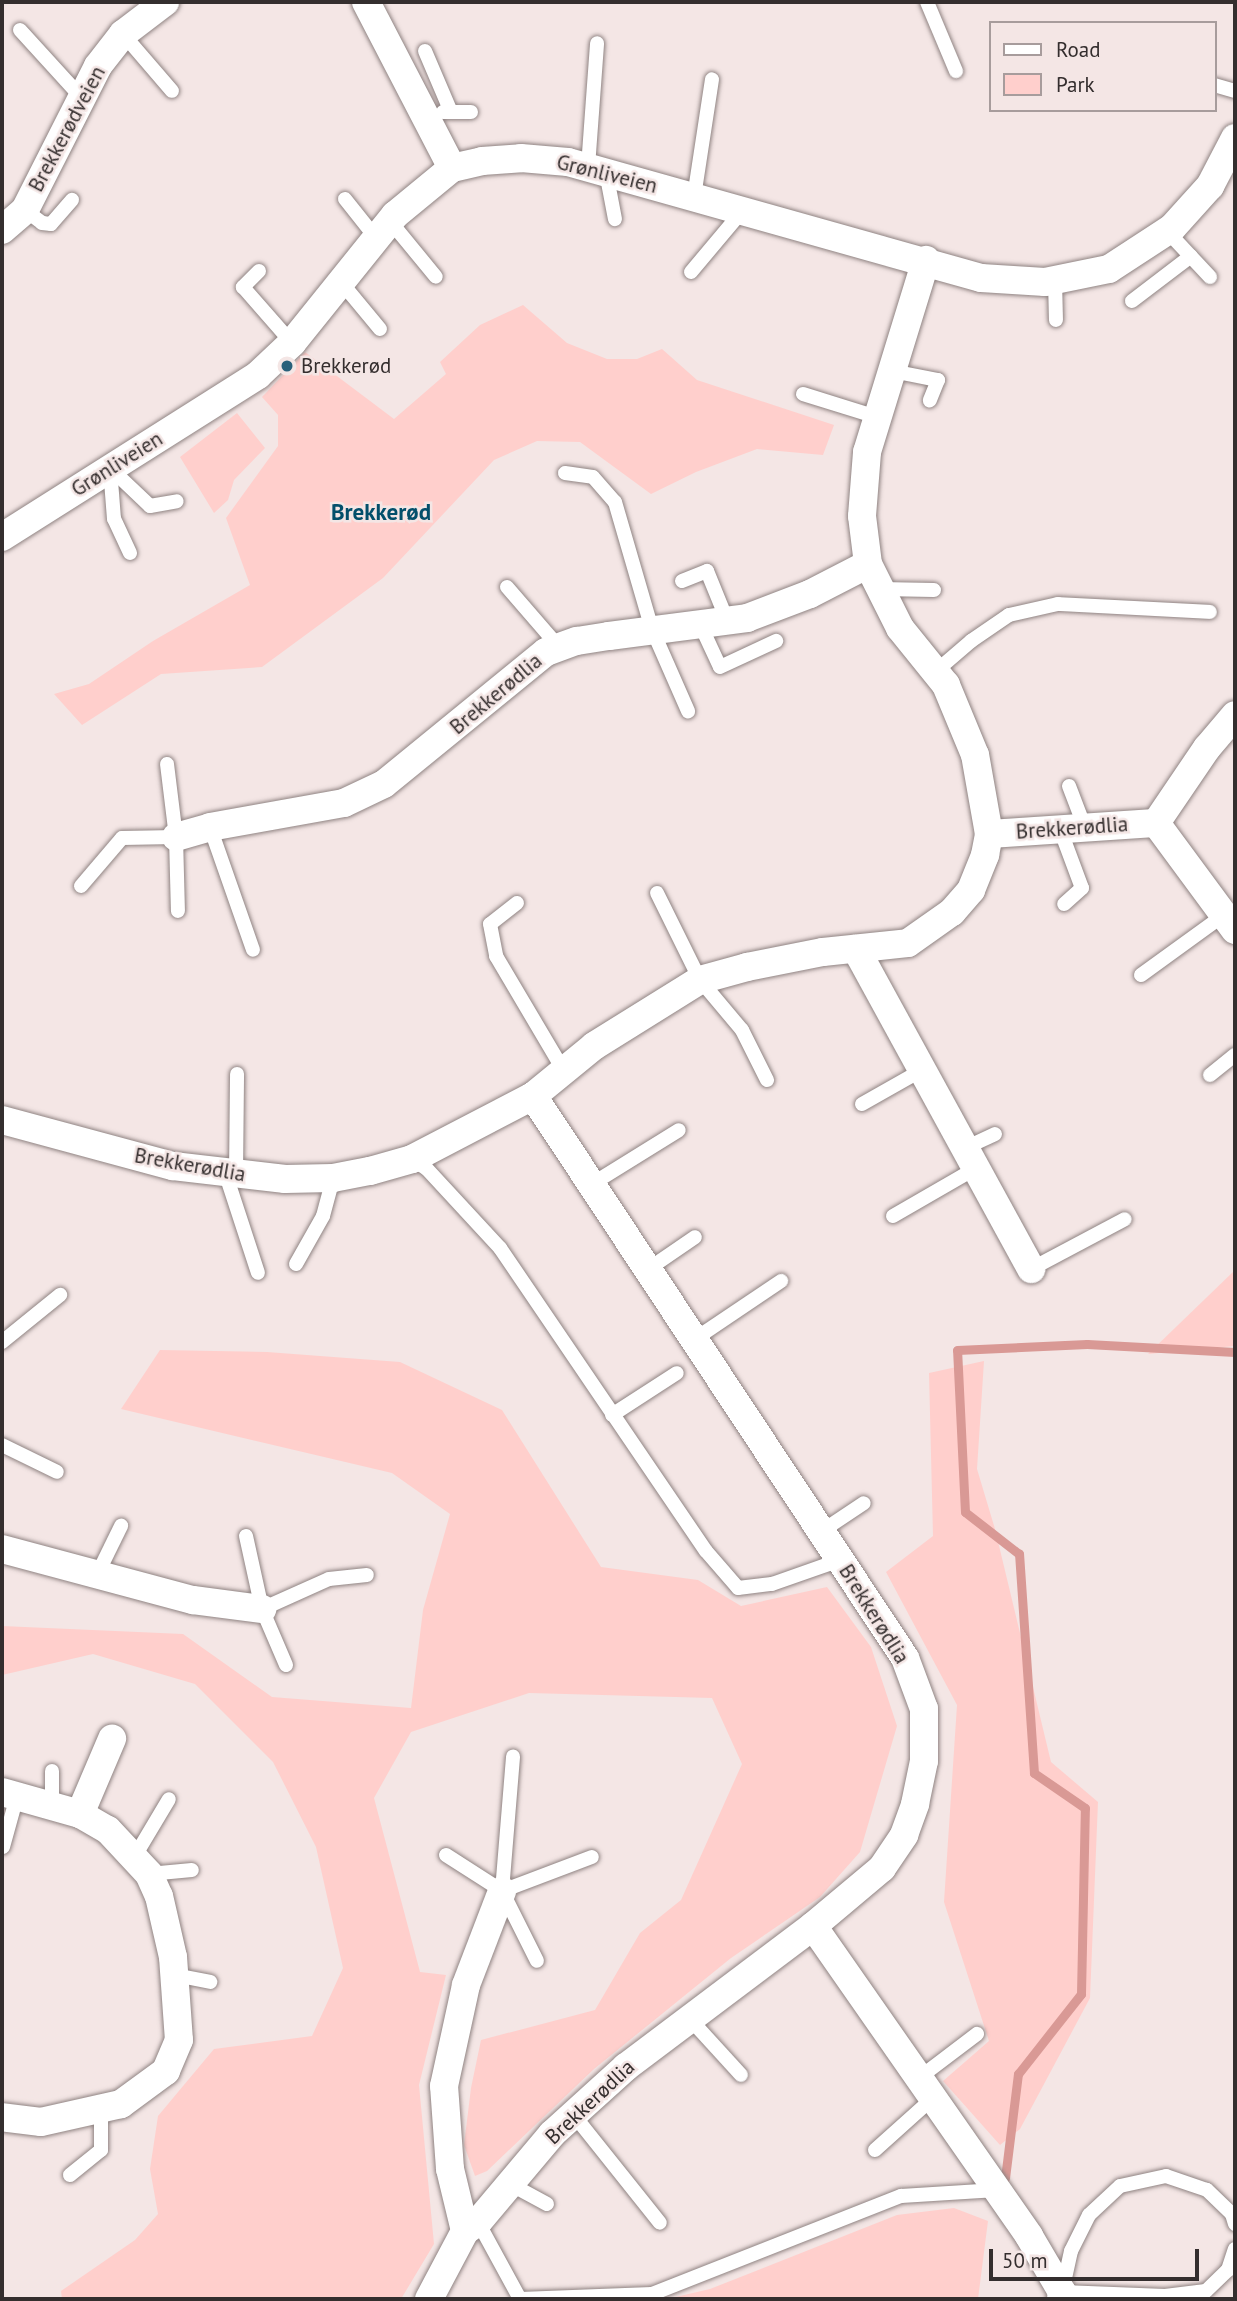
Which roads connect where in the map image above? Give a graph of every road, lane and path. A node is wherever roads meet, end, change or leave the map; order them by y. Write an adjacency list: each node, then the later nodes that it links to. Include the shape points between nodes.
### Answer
1 (165, 2): 5 (street, Brekkerødveien)
2 (366, 2): 15 (street)
3 (927, 2): 8 (lane)
4 (20, 30): 13 (lane)
5 (122, 34): 11 (lane); 13 (street, Brekkerødveien)
6 (597, 43): 18 (lane)
7 (425, 51): 15 (lane)
8 (956, 71)
9 (712, 79): 19 (lane)
10 (1216, 86): 12 (lane)
11 (172, 91)
12 (1235, 91)
13 (80, 96): 23 (street, Brekkerødveien)
14 (471, 111): 15 (lane)
15 (437, 112): 17 (street)
16 (1234, 142): 27 (street, Grønliveien, via 1210,186)
17 (452, 169): 18 (street, Grønliveien, via 521,158); 26 (street, Grønliveien)
18 (597, 169): 19 (street, Grønliveien); 24 (lane)
19 (694, 197): 22 (street, Grønliveien)
20 (345, 199): 26 (lane)
21 (72, 200): 23 (lane, via 51,224)
22 (743, 209): 29 (street, Grønliveien); 31 (lane)
23 (25, 210): 25 (street, Brekkerødveien)
24 (615, 219)
25 (2, 230)
26 (383, 230): 32 (lane); 35 (street, Grønliveien)
27 (1167, 231): 28 (lane); 34 (street, Grønliveien, via 1109,268)
28 (1191, 256): 33 (lane); 36 (lane)
29 (926, 260): 34 (street, Grønliveien, via 981,278); 40 (street, Brekkerødlia)
30 (259, 271): 39 (lane, via 243,287)
31 (691, 272)
32 (436, 277)
33 (1210, 277)
34 (1055, 280): 37 (lane)
35 (341, 282): 38 (lane); 39 (street, Grønliveien)
36 (1132, 301)
37 (1056, 320)
38 (380, 329)
39 (292, 343): 44 (street, Grønliveien, via 258,374)
40 (892, 371): 42 (lane, via 937,380); 43 (street, Brekkerødlia)
41 (803, 394): 43 (lane)
42 (930, 400)
43 (877, 417): 49 (street, Brekkerødlia, via 867,452 862,516)
44 (110, 468): 46 (lane, via 149,506); 47 (street, Grønliveien); 48 (lane, via 114,519)
45 (565, 472): 55 (lane, via 593,477 615,502)
46 (177, 501)
47 (2, 537)
48 (130, 553)
49 (874, 576): 52 (lane); 54 (street, Brekkerødlia, via 747,618); 58 (street, Brekkerødlia, via 900,628)
50 (682, 581): 54 (lane, via 707,571)
51 (507, 587): 57 (lane)
52 (934, 590)
53 (1210, 612): 58 (lane, via 1058,604 1009,615)
54 (713, 622): 55 (street, Brekkerødlia); 56 (lane, via 720,667)
55 (652, 629): 57 (street, Brekkerødlia); 59 (lane)
56 (776, 641)
57 (559, 647): 64 (street, Brekkerødlia, via 546,652 384,783 344,803)
58 (935, 672): 66 (street, Brekkerødlia, via 946,685 975,755)
59 (688, 710)
60 (1235, 715): 63 (street, Brekkerødlia)
61 (167, 764): 67 (lane)
62 (1069, 786): 65 (lane)
63 (1156, 822): 65 (street, Brekkerødlia); 73 (street, Brekkerødlia)
64 (210, 827): 67 (street, Brekkerødlia); 75 (lane)
65 (1072, 829): 66 (street, Brekkerødlia); 71 (lane, via 1082,888)
66 (989, 834): 74 (street, Brekkerødlia, via 971,890 952,912 908,943)
67 (176, 837): 68 (lane, via 122,838); 72 (lane)
68 (81, 886)
69 (657, 893): 77 (lane)
70 (517, 903): 80 (lane, via 490,924 496,956)
71 (1064, 904)
72 (178, 911)
73 (1230, 922): 76 (lane)
74 (856, 949): 77 (street, Brekkerødlia, via 747,967); 79 (street)
75 (253, 950)
76 (1141, 975)
77 (701, 980): 80 (street, Brekkerødlia, via 594,1046); 83 (lane, via 743,1030)
78 (1235, 1055): 82 (lane)
79 (922, 1070): 85 (lane); 89 (street)
80 (564, 1071): 84 (street, Brekkerødlia)
81 (237, 1074): 91 (lane)
82 (1210, 1075)
83 (766, 1080)
84 (533, 1096): 90 (street, Brekkerødlia); 93 (street, Brekkerødlia)
85 (862, 1104)
86 (2, 1120): 91 (street, Brekkerødlia, via 173,1166)
87 (679, 1130): 93 (lane)
88 (995, 1134): 89 (lane)
89 (970, 1158): 94 (lane); 98 (street)
90 (412, 1159): 92 (street, Brekkerødlia); 106 (lane, via 444,1186 500,1248)
91 (231, 1173): 92 (street, Brekkerødlia); 100 (lane)
92 (333, 1178): 97 (lane, via 323,1216)
93 (592, 1184): 99 (street, Brekkerødlia)
94 (893, 1216)
95 (1125, 1219): 98 (lane)
96 (695, 1237): 99 (lane)
97 (296, 1264)
98 (1031, 1269)
99 (647, 1270): 103 (street, Brekkerødlia)
100 (258, 1273)
101 (781, 1281): 103 (lane)
102 (60, 1295): 104 (lane)
103 (695, 1339): 111 (street, Brekkerødlia)
104 (2, 1342)
105 (677, 1373): 106 (lane)
106 (612, 1415): 114 (lane, via 706,1551 738,1588 772,1584)
107 (2, 1445): 108 (lane)
108 (57, 1472)
109 (864, 1503): 111 (lane)
110 (121, 1526): 115 (lane)
111 (822, 1531): 114 (street, Brekkerødlia)
112 (246, 1536): 117 (lane)
113 (2, 1549): 115 (street)
114 (840, 1560): 132 (street, Brekkerødlia, via 905,1658 924,1709 925,1761 904,1835 882,1868)
115 (97, 1575): 117 (street, via 192,1600)
116 (367, 1575): 117 (lane, via 329,1579)
117 (262, 1609): 118 (lane)
118 (286, 1665)
119 (112, 1739): 125 (street)
120 (513, 1755): 131 (lane)
121 (52, 1771): 124 (lane)
122 (9, 1794): 124 (street); 126 (lane)
123 (169, 1799): 129 (lane)
124 (52, 1805): 125 (street)
125 (80, 1814): 129 (street, via 108,1830)
126 (3, 1847)
127 (446, 1855): 131 (lane)
128 (592, 1857): 131 (lane)
129 (142, 1865): 130 (lane); 134 (street, via 159,1896)
130 (192, 1870)
131 (502, 1891): 133 (lane); 150 (street, via 466,1985 444,2086 450,2169)
132 (813, 1926): 136 (street, Brekkerødlia); 139 (street)
133 (537, 1961)
134 (175, 1975): 135 (lane); 140 (street, via 179,2040 166,2071 121,2104)
135 (211, 1982)
136 (689, 2018): 138 (lane); 141 (street, Brekkerødlia)
137 (977, 2034): 139 (lane)
138 (741, 2075)
139 (926, 2088): 143 (lane); 146 (street)
140 (102, 2109): 142 (street, via 41,2122); 144 (lane, via 101,2150)
141 (573, 2114): 145 (street, Brekkerødlia); 148 (lane)
142 (2, 2117)
143 (875, 2150)
144 (70, 2175)
145 (510, 2184): 147 (lane); 150 (street, Brekkerødlia)
146 (997, 2190): 152 (street); 155 (lane, via 901,2196 652,2294)
147 (547, 2204)
148 (660, 2223)
149 (1235, 2224): 152 (lane, via 1232,2214 1207,2190 1166,2176 1120,2186 1090,2215 1071,2251)
150 (472, 2227): 154 (street, Brekkerødlia); 155 (lane)
151 (1235, 2249): 153 (lane, via 1228,2270 1206,2291)
152 (1061, 2295): 153 (lane)
153 (1104, 2296)
154 (429, 2299)
155 (520, 2299)

